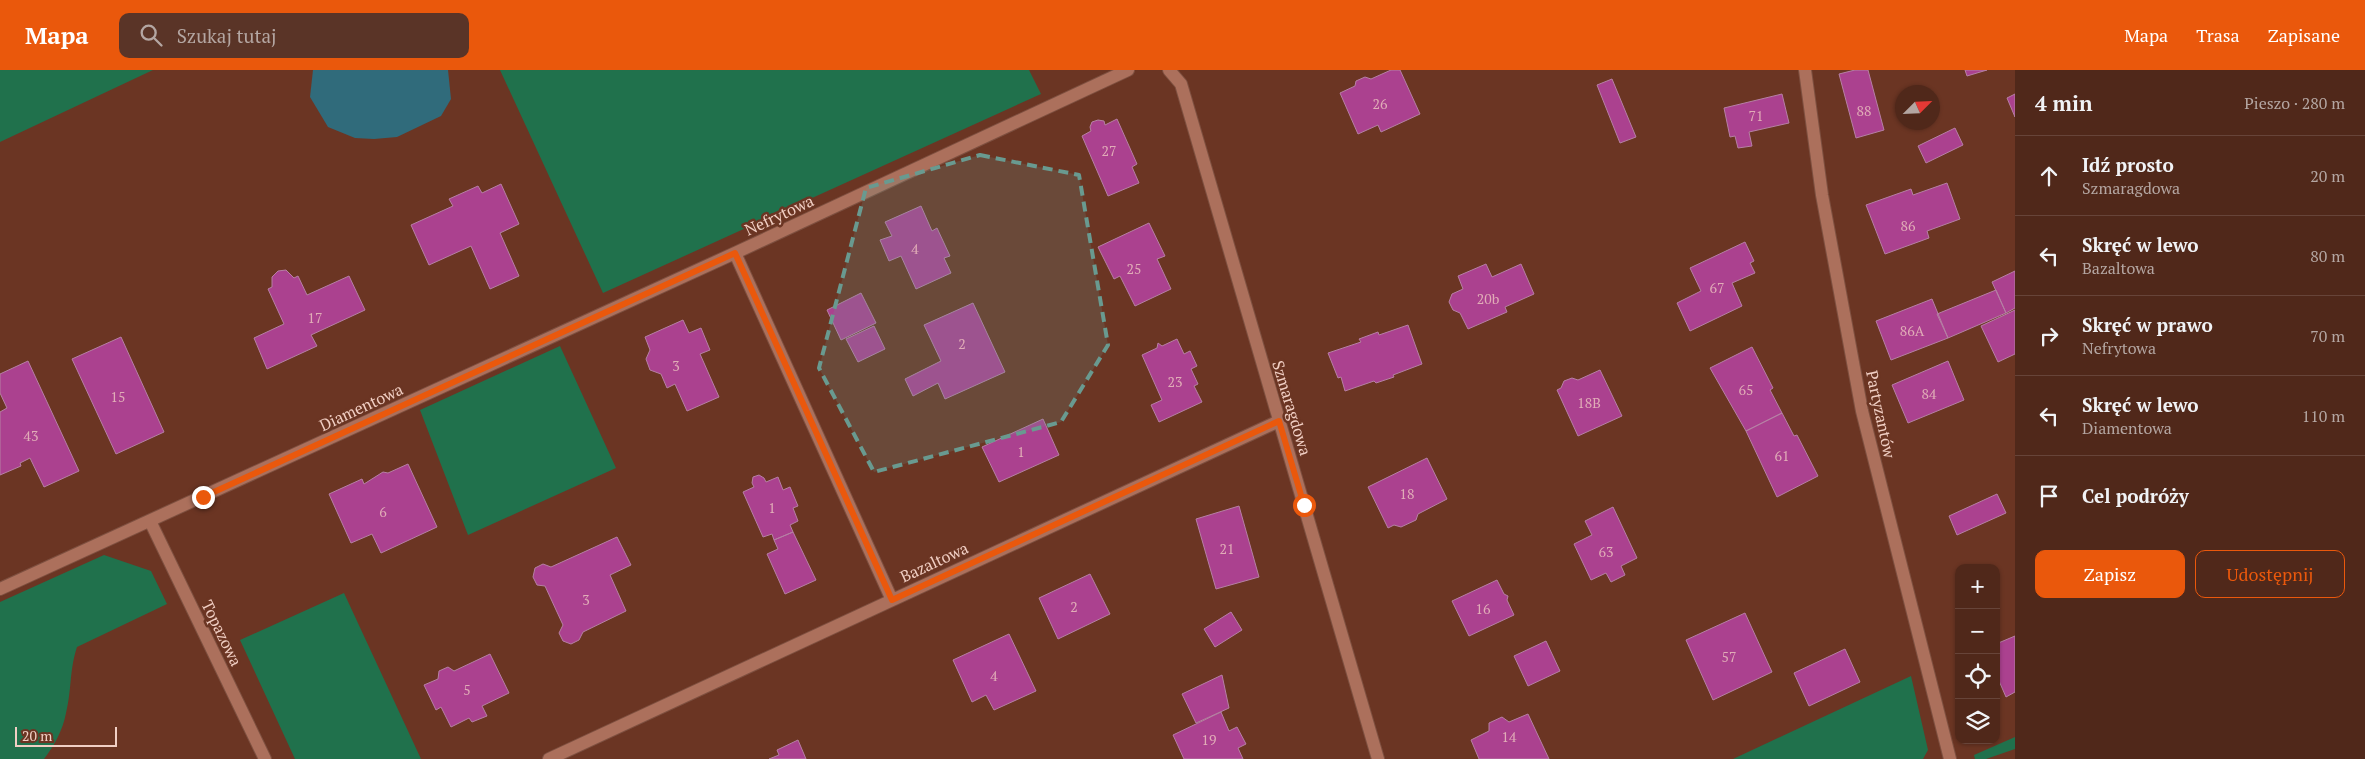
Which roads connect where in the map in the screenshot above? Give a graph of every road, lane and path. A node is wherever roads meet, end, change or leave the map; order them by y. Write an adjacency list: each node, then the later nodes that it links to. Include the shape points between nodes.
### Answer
1 (1128, 70): 4 (street, Nefrytowa)
2 (1169, 70): 5 (street, Szmaragdowa, via 1181,84)
3 (1805, 70): 12 (street, Partyzantów, via 1822,195 1862,411)
4 (735, 253): 6 (street, Diamentowa); 8 (street, Nefrytowa)
5 (1279, 421): 8 (street, Bazaltowa); 11 (street, Szmaragdowa)
6 (150, 521): 7 (street, Diamentowa); 9 (street, Topazowa)
7 (0, 589)
8 (892, 600): 10 (street, Bazaltowa)
9 (265, 759)
10 (549, 759)
11 (1378, 759)
12 (1950, 759)

